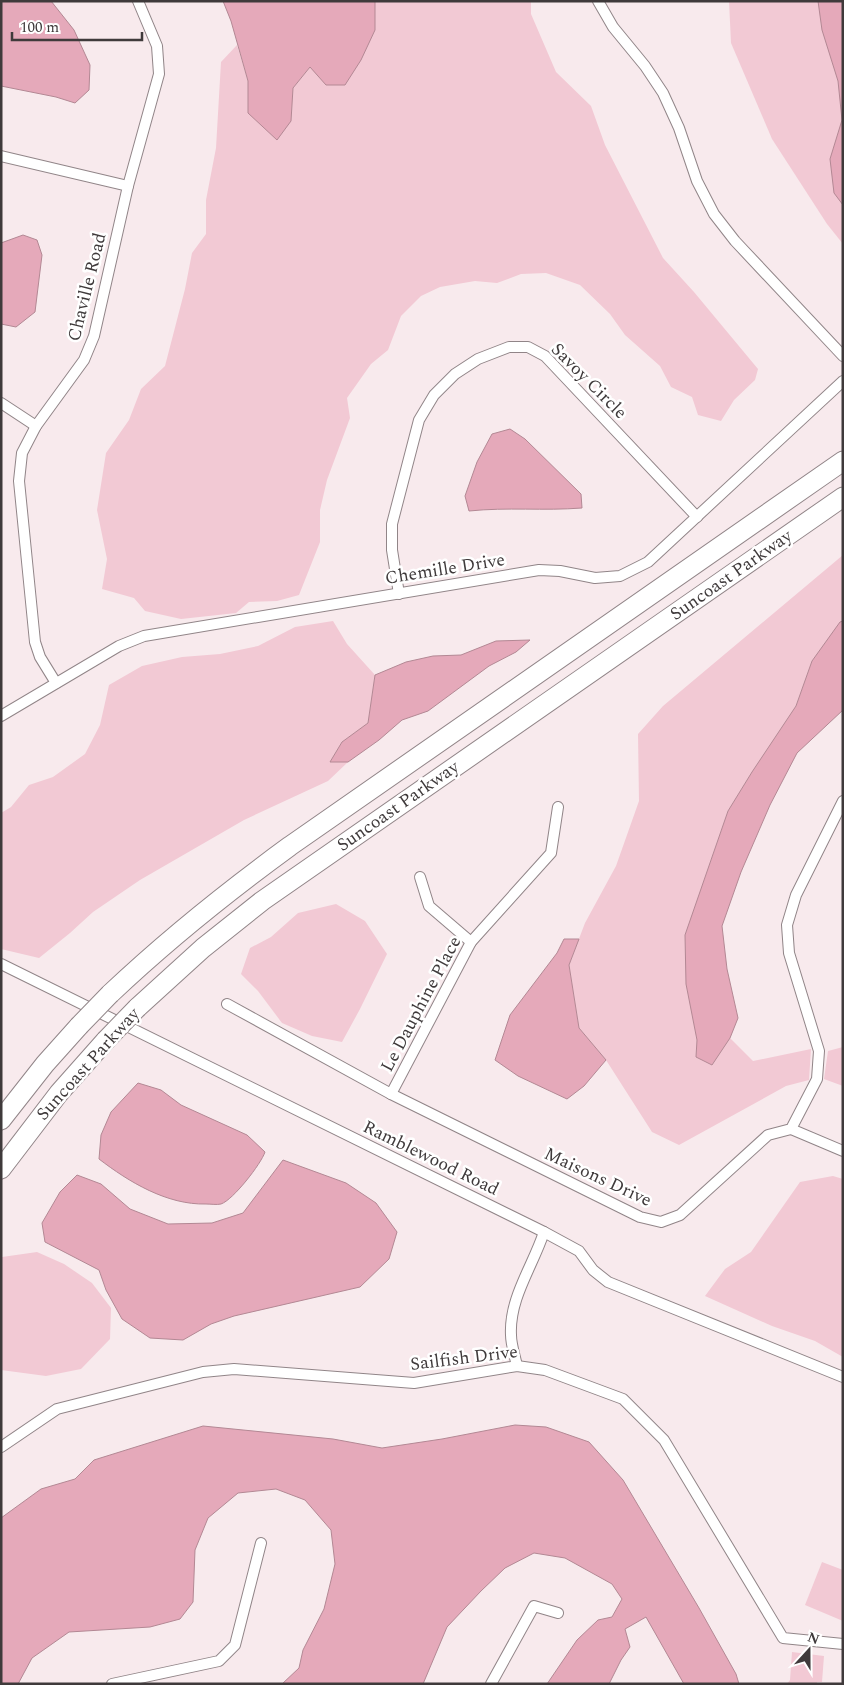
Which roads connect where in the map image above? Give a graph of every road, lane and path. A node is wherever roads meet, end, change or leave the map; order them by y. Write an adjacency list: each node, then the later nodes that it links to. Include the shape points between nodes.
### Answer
1 (138, 1): 4 (street, Chaville Road, via 157,46 158,74)
2 (598, 1): 5 (street, via 613,27 646,66 663,93 697,181 714,214 735,241)
3 (1, 156): 4 (street)
4 (128, 186): 8 (street, Chaville Road, via 94,336 84,360)
5 (843, 356)
6 (843, 381): 11 (street, Chemille Drive)
7 (1, 402): 8 (street)
8 (36, 426): 13 (street, Chaville Road, via 22,453 19,481 35,642)
9 (843, 461): 22 (highway, Suncoast Parkway, bridge, via 229,890 180,929 110,994 45,1064)
10 (843, 497): 25 (highway, Suncoast Parkway, bridge, via 262,901 203,948 106,1040 58,1093)
11 (697, 517): 12 (street, Chemille Drive, via 648,562 620,576 595,578 539,570); 12 (street, Savoy Circle, via 545,356 528,347 509,347 478,359 455,374 434,395 419,420 392,524)
12 (398, 594): 13 (street, Chemille Drive, via 144,636 119,646)
13 (56, 683): 14 (street, Chemille Drive)
14 (1, 716)
15 (843, 801): 23 (street, via 796,895 788,925 789,952 819,1051 817,1079)
16 (558, 807): 18 (street, Le Dauphine Place, via 551,853)
17 (420, 878): 18 (street, via 429,906)
18 (471, 942): 21 (street, Le Dauphine Place)
19 (1, 964): 26 (street, Ramblewood Road)
20 (227, 1004): 21 (street, Maisons Drive)
21 (391, 1094): 23 (street, Maisons Drive, via 640,1217 661,1222 680,1215 768,1135)
22 (1, 1120)
23 (791, 1129): 24 (street)
24 (843, 1151)
25 (1, 1169)
26 (544, 1232): 27 (street, via 512,1316 510,1336); 28 (street, Ramblewood Road, via 579,1251 593,1270 608,1282)
27 (517, 1366): 29 (street, Sailfish Drive, via 414,1383 234,1369 204,1372 57,1409); 32 (street, Sailfish Drive, via 545,1370 624,1399 664,1440 783,1638)
28 (843, 1377)
29 (1, 1447)
30 (261, 1543): 33 (street, via 235,1645 219,1661)
31 (558, 1613): 34 (street, via 534,1606)
32 (843, 1644)
33 (112, 1684)
34 (491, 1684)

